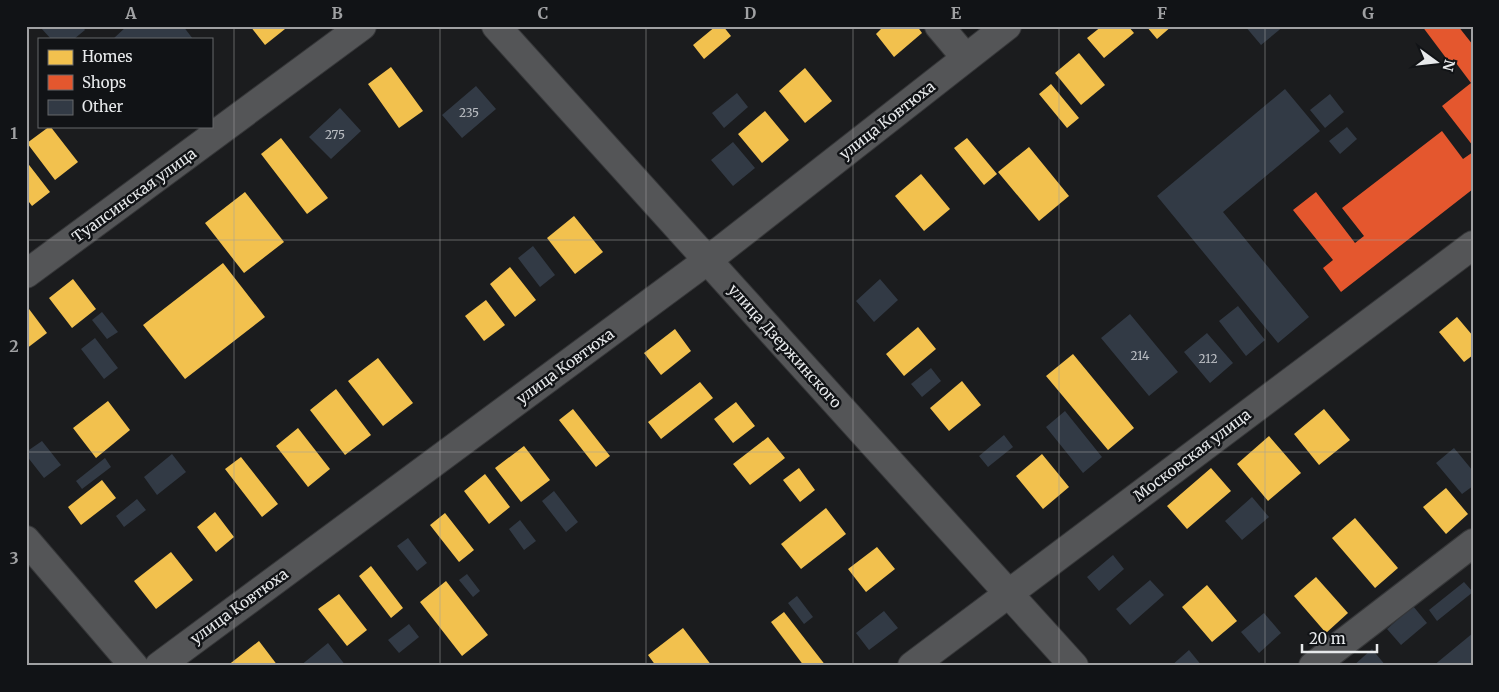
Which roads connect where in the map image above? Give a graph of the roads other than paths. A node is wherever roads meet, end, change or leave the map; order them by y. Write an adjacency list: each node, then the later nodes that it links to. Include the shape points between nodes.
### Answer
1 (362, 26): 8 (street, Туапсинская улица)
2 (496, 26): 7 (street, улица Дзержинского)
3 (939, 26): 5 (street)
4 (1007, 26): 5 (street, улица Ковтюха)
5 (966, 58): 7 (street, улица Ковтюха)
6 (1473, 245): 11 (street, Московская улица)
7 (708, 260): 11 (street, улица Дзержинского); 13 (street, улица Ковтюха)
8 (26, 274)
9 (26, 540): 12 (street)
10 (1473, 543): 16 (street)
11 (1009, 593): 14 (street, Московская улица); 15 (street, улица Дзержинского)
12 (134, 666)
13 (158, 666)
14 (912, 666)
15 (1074, 666)
16 (1312, 666)

